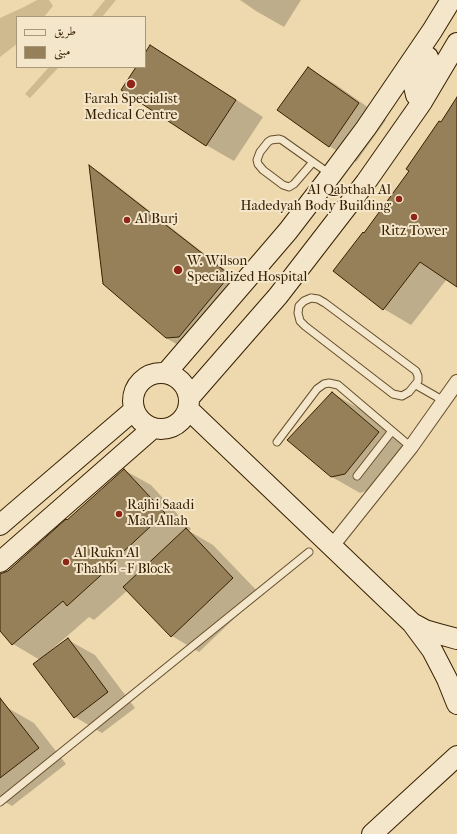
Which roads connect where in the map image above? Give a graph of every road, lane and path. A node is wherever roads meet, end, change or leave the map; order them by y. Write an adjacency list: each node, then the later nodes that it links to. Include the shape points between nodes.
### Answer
1 (451, 0): 2 (street)
2 (432, 31): 4 (street, via 434,46 416,77 414,86 416,95); 6 (street)
3 (457, 43): 4 (street)
4 (422, 102): 11 (street, via 322,240)
5 (312, 162): 5 (lane, via 279,139 268,142 257,160 263,170 289,187); 6 (lane)
6 (331, 175): 7 (street, via 283,236)
7 (166, 373): 11 (street, via 182,382); 12 (street, via 151,374 140,381 132,401)
8 (457, 382): 10 (street)
9 (416, 385): 9 (lane, via 416,371 324,303 311,298 299,306 300,321 305,326 393,394 402,396); 10 (lane)
10 (444, 401): 16 (street)
11 (188, 403): 13 (street, via 184,416 178,422 162,429); 19 (street)
12 (134, 410): 13 (street, via 138,418); 18 (street)
13 (153, 428): 21 (street)
14 (392, 431): 15 (lane, via 338,385 329,383 317,389); 16 (lane); 17 (lane)
15 (277, 442)
16 (411, 447): 19 (street)
17 (357, 476)
18 (0, 525)
19 (332, 546): 22 (street)
20 (309, 552): 26 (lane)
21 (0, 562)
22 (412, 623): 23 (street, via 425,630); 24 (street, via 432,650)
23 (457, 638)
24 (457, 704)
25 (457, 756): 27 (street)
26 (0, 802)
27 (372, 834)

